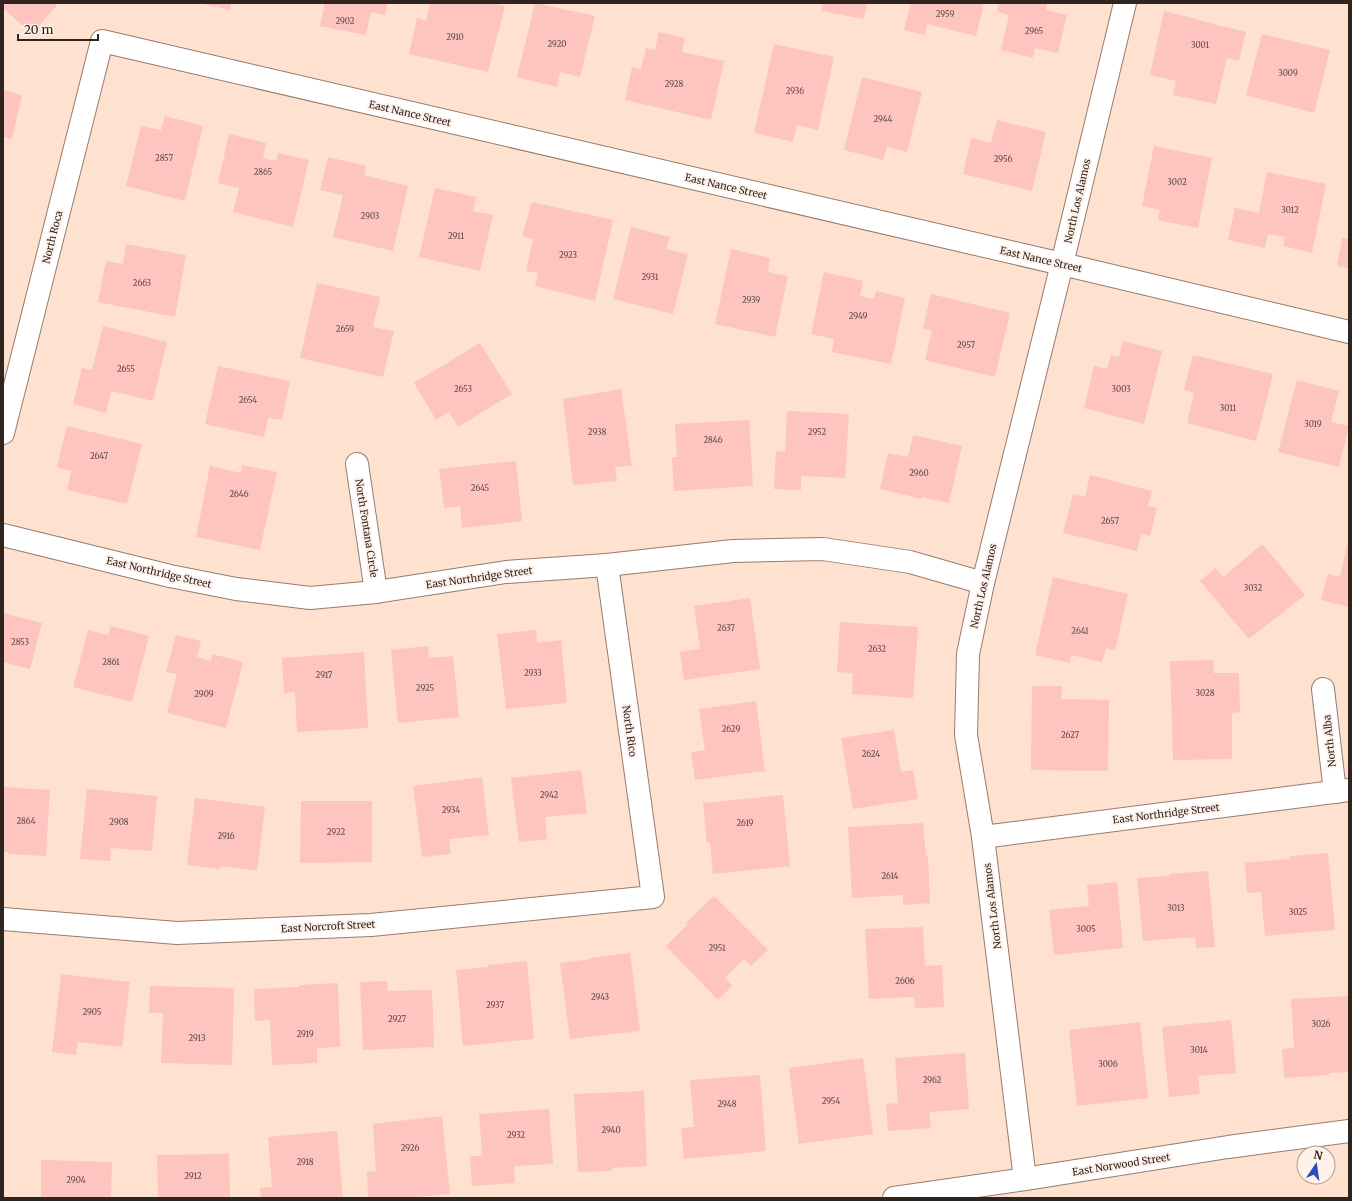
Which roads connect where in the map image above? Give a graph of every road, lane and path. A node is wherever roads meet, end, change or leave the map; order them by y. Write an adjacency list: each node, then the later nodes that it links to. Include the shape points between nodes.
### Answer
1 (1124, 3): 3 (street, North Los Alamos)
2 (102, 42): 3 (street, East Nance Street); 5 (street, North Roca)
3 (1062, 264): 4 (street, East Nance Street); 9 (street, North Los Alamos)
4 (1349, 332)
5 (3, 433)
6 (357, 464): 10 (street, North Fontana Circle)
7 (3, 535): 10 (street, East Northridge Street, via 170,576 236,589 310,598)
8 (607, 565): 9 (street, East Northridge Street, via 733,551 823,549 910,562); 10 (street, East Northridge Street, via 506,572); 14 (street, North Rico)
9 (983, 583): 13 (street, North Los Alamos, via 968,654 966,735)
10 (376, 592)
11 (1323, 689): 12 (street, North Alba)
12 (1342, 791): 13 (street, East Northridge Street)
13 (983, 837): 17 (street, North Los Alamos)
14 (653, 896): 15 (street, East Norcroft Street, via 371,925 177,933)
15 (3, 919)
16 (1349, 1131): 17 (street, East Norwood Street)
17 (1025, 1179): 18 (street, East Norwood Street)
18 (894, 1198)

